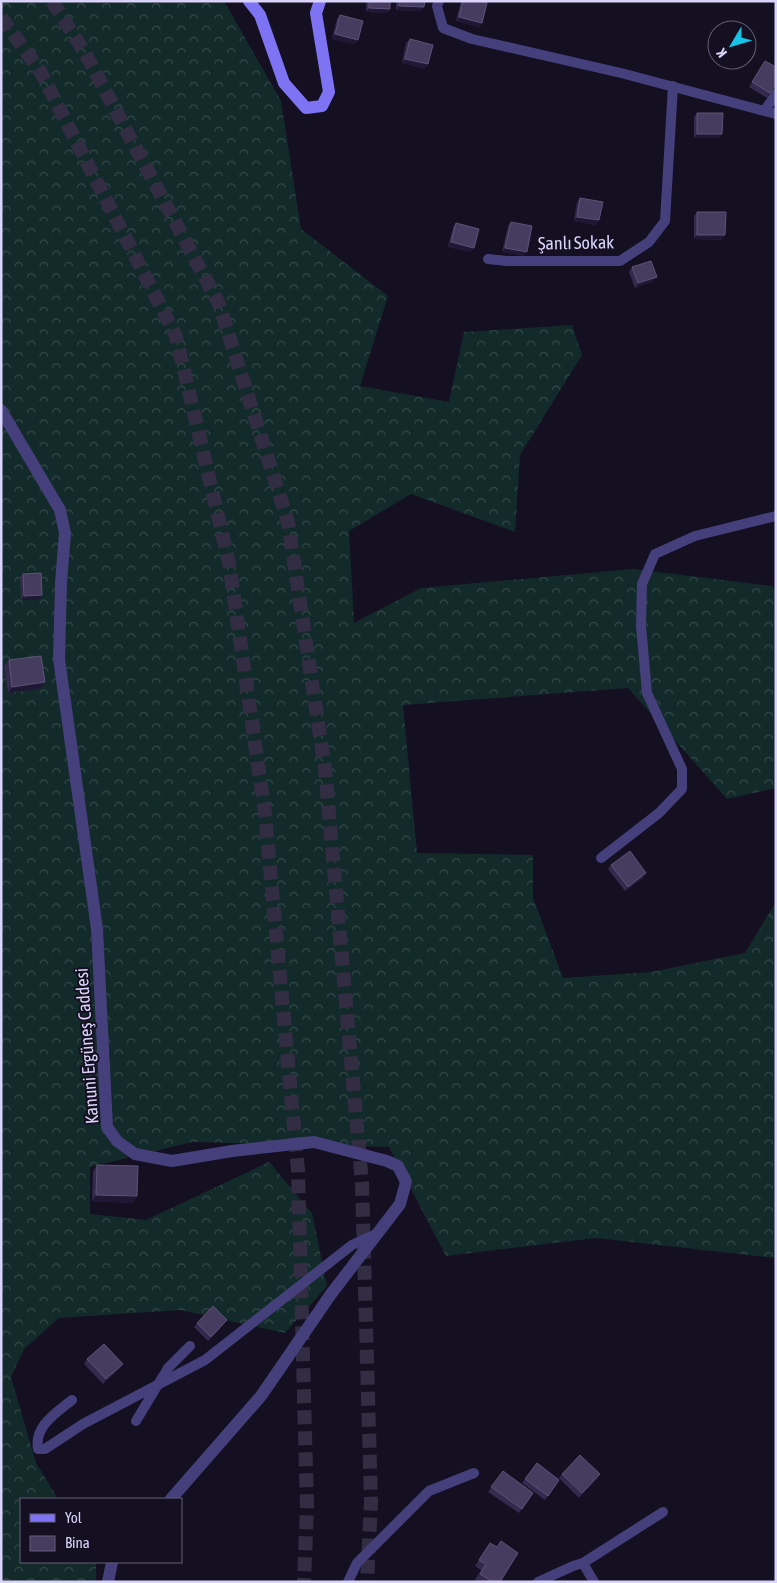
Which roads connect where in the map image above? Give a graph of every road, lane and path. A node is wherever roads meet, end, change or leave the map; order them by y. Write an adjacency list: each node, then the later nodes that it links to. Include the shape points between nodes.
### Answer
1 (248, 1): 2 (main road, via 260,15 284,83 306,108 322,106 329,92 316,13)
2 (320, 1)
3 (439, 1): 4 (street, via 437,6 443,28 472,39)
4 (673, 86): 6 (street); 8 (street, Şanlı Sokak, via 665,220 649,242 620,261)
5 (776, 94): 6 (street)
6 (765, 110): 7 (street)
7 (776, 114)
8 (488, 259)
9 (1, 410): 12 (street, Kanuni Ergüneş Caddesi, via 60,510 66,532 59,659 97,929 106,1127 117,1141 135,1154 172,1160 314,1142 387,1160 398,1166 406,1182 400,1204)
10 (776, 516): 11 (street, via 695,536 655,554 642,584 641,626 648,693 682,769 682,789 659,814)
11 (601, 858)
12 (377, 1234): 14 (street, via 352,1245 204,1360); 18 (street, Kanuni Ergüneş Caddesi, via 261,1396)
13 (190, 1346): 14 (street)
14 (156, 1384): 15 (street, via 82,1424 45,1449 38,1449 36,1439 44,1423); 16 (street)
15 (72, 1400)
16 (136, 1421)
17 (474, 1473): 23 (street, via 429,1491 358,1563)
18 (172, 1498)
19 (663, 1512): 21 (street)
20 (112, 1563): 22 (street)
21 (583, 1564): 24 (street); 25 (street)
22 (108, 1582)
23 (348, 1582)
24 (538, 1582)
25 (594, 1582)

